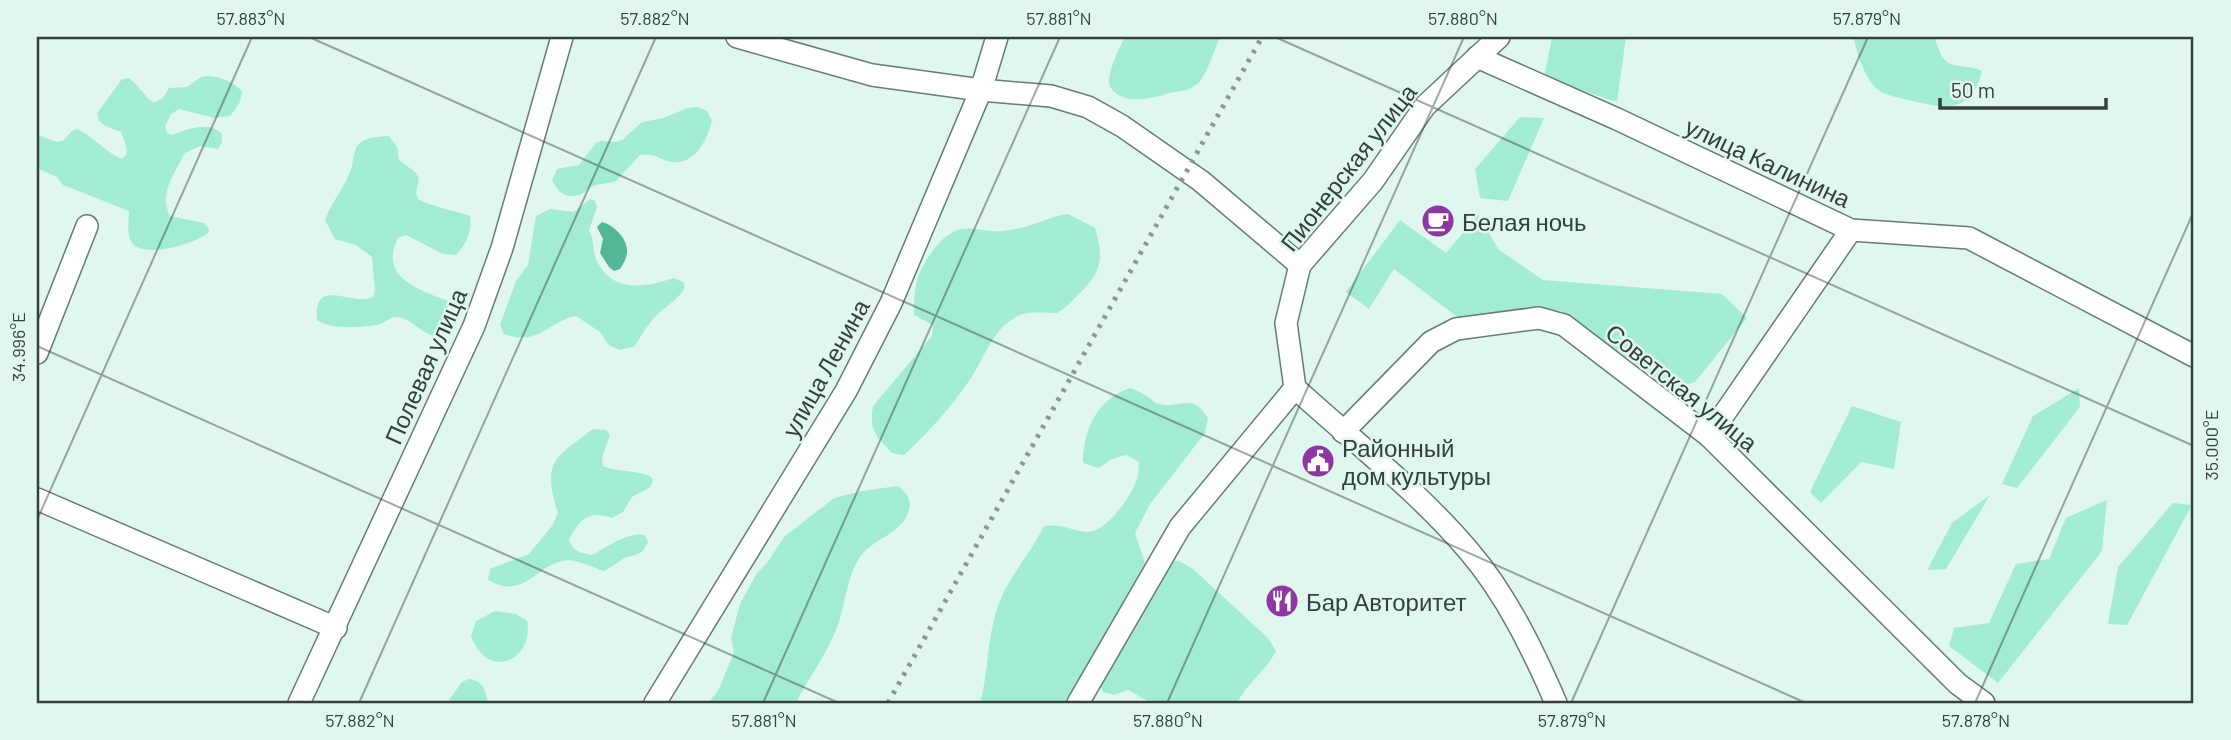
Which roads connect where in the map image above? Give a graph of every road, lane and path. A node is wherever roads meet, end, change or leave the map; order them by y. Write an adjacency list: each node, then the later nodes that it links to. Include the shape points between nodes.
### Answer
1 (562, 37): 16 (street, Полевая улица, via 502,248 474,326)
2 (737, 37): 6 (street, via 872,75)
3 (996, 37): 6 (street, улица Ленина)
4 (1499, 37): 5 (street, Пионерская улица)
5 (1476, 57): 8 (street, улица Калинина); 9 (street, Пионерская улица, via 1425,106 1373,181)
6 (981, 90): 9 (street, via 1051,96 1088,107 1201,181); 18 (street, улица Ленина, via 891,303 846,391)
7 (87, 226): 10 (street)
8 (1851, 230): 11 (street, улица Калинина, via 1969,238); 14 (street)
9 (1300, 265): 12 (street, Пионерская улица, via 1286,323)
10 (37, 353)
11 (2194, 356)
12 (1295, 388): 13 (street); 19 (street, via 1180,527)
13 (1343, 432): 14 (street, Советская улица, via 1431,342 1455,328 1539,318 1564,326); 20 (street, via 1430,509 1469,551 1500,592)
14 (1709, 436): 21 (street, Советская улица, via 1958,684)
15 (37, 499): 16 (street)
16 (336, 628): 17 (street, Полевая улица)
17 (299, 703)
18 (655, 703)
19 (1078, 703)
20 (1556, 703)
21 (1984, 703)

